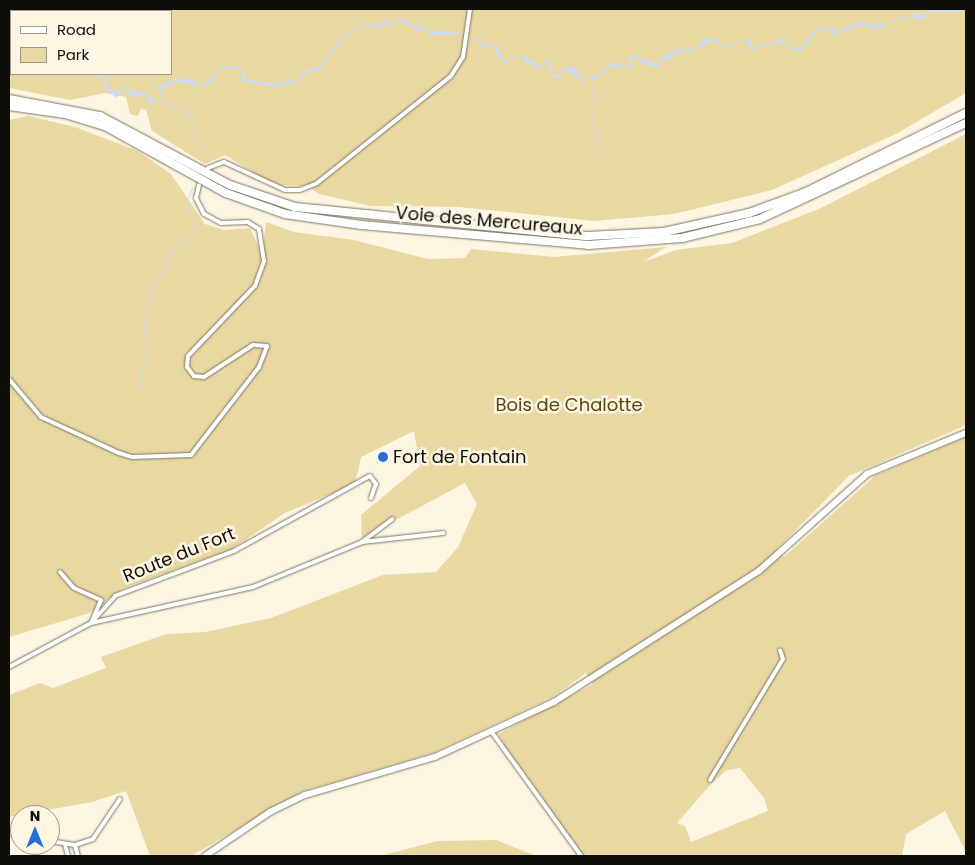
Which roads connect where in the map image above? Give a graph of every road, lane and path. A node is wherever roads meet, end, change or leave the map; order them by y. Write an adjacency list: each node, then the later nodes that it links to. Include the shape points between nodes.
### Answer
1 (470, 9): 6 (street, via 466,45 458,66 440,86 308,187 275,187 224,162)
2 (9, 98): 4 (highway, Voie des Mercureaux, via 100,116 238,188 295,207 588,236 664,232 749,213 806,192)
3 (9, 106): 5 (highway, Voie des Mercureaux, via 56,112 105,126 226,193 293,216 588,245 682,238 760,219)
4 (966, 113)
5 (966, 123)
6 (208, 168)
7 (199, 185): 8 (street, via 197,204 210,218 226,224 248,222 258,229 264,261 255,286 188,356 187,367 194,376 204,377 253,345 267,346 258,367 191,455 132,457 119,453 41,417)
8 (9, 379)
9 (966, 433): 18 (main road, via 867,474 759,570 554,702)
10 (371, 498): 15 (street, Route du Fort, via 376,484 370,476 234,551 115,596)
11 (392, 519): 13 (street)
12 (444, 533): 13 (street)
13 (362, 542): 15 (street, via 253,587)
14 (60, 572): 15 (street, via 74,588 102,600)
15 (91, 623): 17 (street, Route du Fort)
16 (780, 650): 19 (street, via 783,660)
17 (9, 667)
18 (491, 731): 26 (main road, via 381,776 306,795 270,812); 27 (street)
19 (710, 780)
20 (120, 799): 23 (street, via 101,832)
21 (60, 843): 22 (street)
22 (65, 844): 23 (street); 24 (street)
23 (75, 845): 25 (street)
24 (68, 856)
25 (78, 856)
26 (205, 856)
27 (581, 856)

